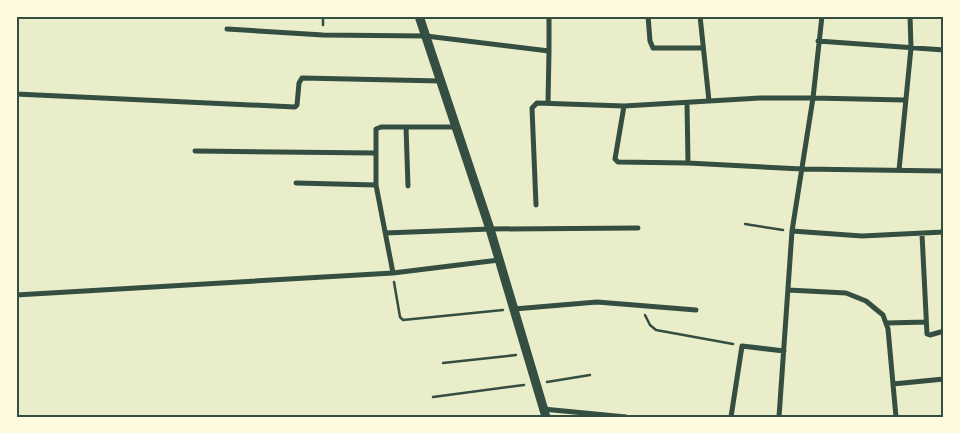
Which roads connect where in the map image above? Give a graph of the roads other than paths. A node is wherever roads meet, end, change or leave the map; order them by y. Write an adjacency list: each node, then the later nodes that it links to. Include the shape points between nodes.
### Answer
1 (419, 16): 8 (street)
2 (548, 16): 13 (street)
3 (648, 16): 10 (street, via 650,41 654,48)
4 (700, 16): 10 (street)
5 (822, 16): 9 (street)
6 (910, 16): 11 (street)
7 (227, 29): 8 (street, via 323,35)
8 (426, 36): 13 (street); 14 (street)
9 (818, 41): 11 (street); 16 (street)
10 (702, 48): 18 (street)
11 (911, 48): 12 (street); 17 (street)
12 (944, 50)
13 (549, 51): 20 (street)
14 (441, 81): 15 (street, via 302,78 295,107); 23 (street)
15 (16, 94)
16 (812, 98): 17 (street); 18 (street); 27 (street)
17 (904, 100): 28 (street)
18 (709, 101): 19 (street)
19 (687, 102): 21 (street); 26 (street)
20 (548, 103): 21 (street); 33 (street, via 537,103 532,108)
21 (624, 106): 26 (street, via 616,161)
22 (406, 127): 23 (street); 25 (street, via 376,129); 32 (street)
23 (456, 127): 35 (street)
24 (195, 151): 25 (street)
25 (375, 153): 31 (street)
26 (688, 162): 27 (street)
27 (802, 169): 28 (street); 36 (street)
28 (899, 170): 29 (street)
29 (944, 171)
30 (296, 183): 31 (street)
31 (376, 185): 38 (street)
32 (408, 186)
33 (536, 206)
34 (638, 228): 35 (street)
35 (490, 229): 38 (street); 40 (street)
36 (792, 231): 39 (street, via 834,235); 42 (street)
37 (944, 232): 39 (street)
38 (385, 233): 41 (street)
39 (922, 234): 47 (street)
40 (500, 260): 41 (street); 44 (street)
41 (393, 272): 43 (street)
42 (788, 290): 46 (street, via 852,294 876,307); 49 (street)
43 (16, 295)
44 (514, 309): 45 (street, via 598,302); 52 (street)
45 (696, 310)
46 (887, 322): 47 (street); 51 (street)
47 (926, 322): 48 (street, via 928,335)
48 (944, 331)
49 (784, 351): 54 (street, via 742,346); 55 (street)
50 (944, 378): 51 (street)
51 (893, 384): 56 (street)
52 (545, 413): 53 (street)
53 (626, 417)
54 (732, 417)
55 (778, 417)
56 (896, 417)

